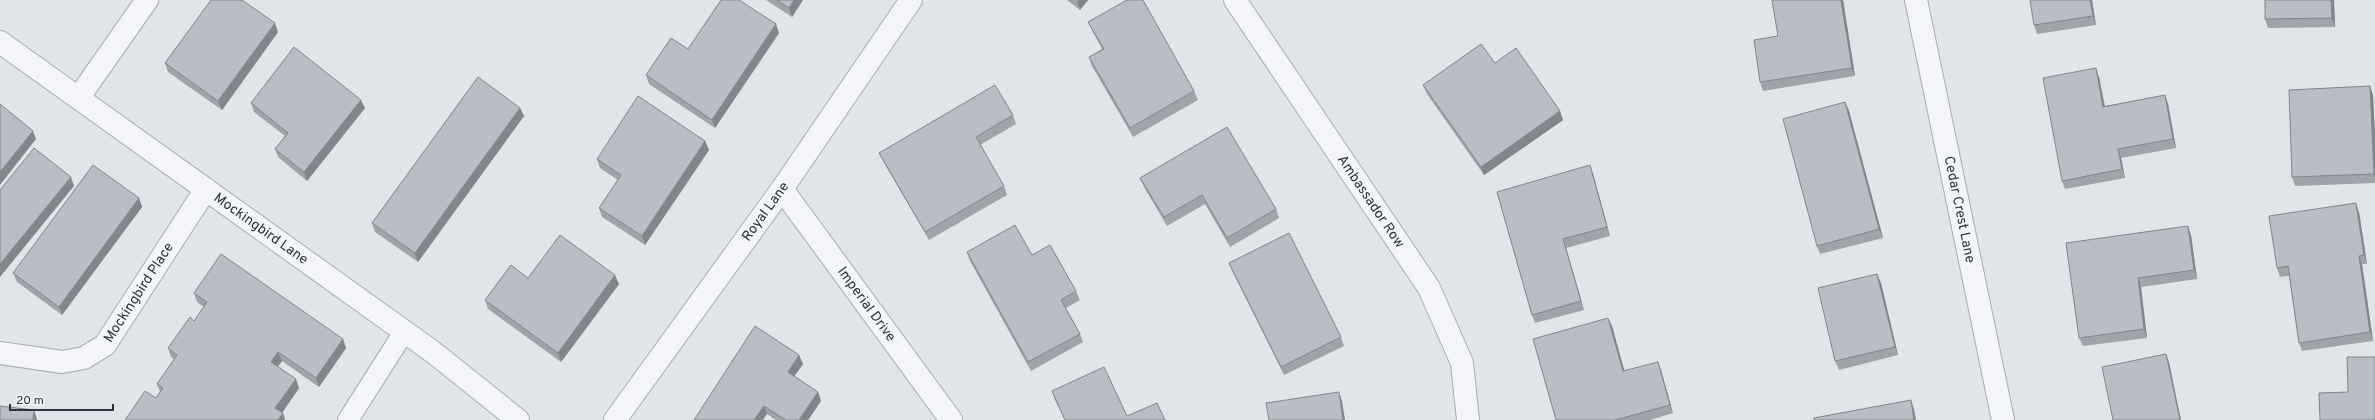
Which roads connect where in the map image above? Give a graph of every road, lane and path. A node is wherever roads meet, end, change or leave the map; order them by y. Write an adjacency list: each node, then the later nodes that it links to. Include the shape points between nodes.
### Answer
1 (147, 0): 6 (street)
2 (911, 0): 8 (street, Royal Lane)
3 (1235, 0): 15 (street, Ambassador Row, via 1429,288 1462,363)
4 (1916, 0): 16 (street, Cedar Crest Lane)
5 (0, 42): 6 (street, Mockingbird Lane)
6 (79, 97): 7 (street, Mockingbird Lane)
7 (206, 189): 9 (street, Mockingbird Lane); 10 (street, Mockingbird Place, via 104,345 84,358 62,362)
8 (782, 189): 13 (street, Royal Lane); 14 (street, Imperial Drive)
9 (404, 332): 11 (lane); 12 (street, Mockingbird Lane)
10 (0, 353)
11 (348, 420)
12 (518, 420)
13 (615, 420)
14 (951, 420)
15 (1468, 420)
16 (2003, 420)

